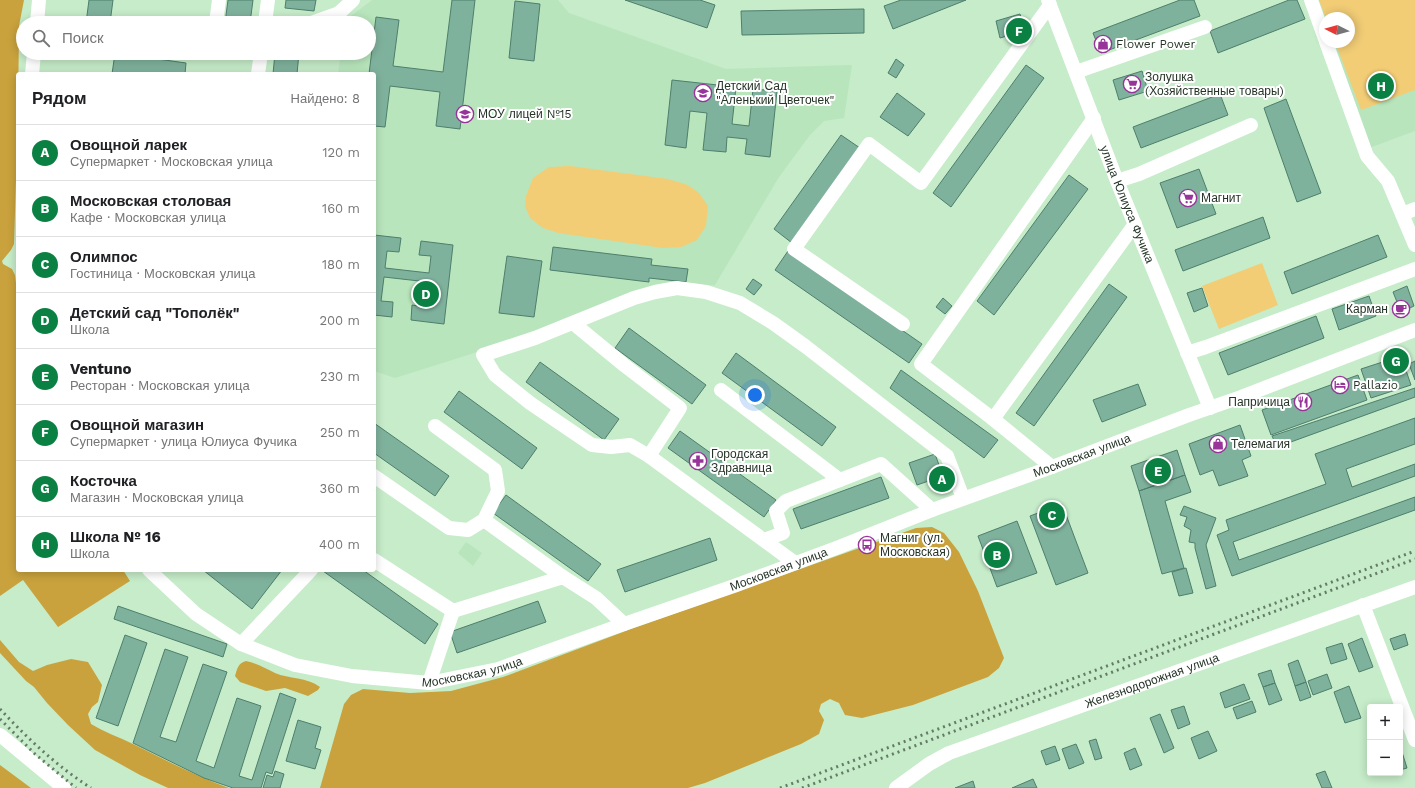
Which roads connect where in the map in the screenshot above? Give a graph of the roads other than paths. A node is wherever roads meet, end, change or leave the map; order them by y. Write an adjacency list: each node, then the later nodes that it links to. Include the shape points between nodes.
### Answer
1 (39, 0): 7 (street)
2 (219, 0): 8 (street)
3 (268, 0): 9 (street)
4 (353, 0): 10 (street, via 340,13)
5 (1311, 0): 11 (street)
6 (1049, 2): 18 (street, улица Юлиуса Фучика); 27 (street, via 921,183 869,144 794,249)
7 (38, 16)
8 (217, 16)
9 (266, 16)
10 (331, 16)
11 (1319, 22)
12 (1205, 27): 18 (street)
13 (1328, 48): 22 (street, via 1366,156 1388,181)
14 (33, 60): 16 (street)
15 (260, 60): 17 (street)
16 (32, 72)
17 (258, 72)
18 (1076, 72): 19 (street, улица Юлиуса Фучика)
19 (1094, 118): 21 (street, улица Юлиуса Фучика); 32 (street, via 921,364)
20 (1251, 125): 21 (street, via 1139,174)
21 (1117, 181): 23 (street, улица Юлиуса Фучика)
22 (1408, 211): 24 (street)
23 (1135, 224): 29 (street, улица Юлиуса Фучика); 32 (street)
24 (1415, 245)
25 (1415, 269): 29 (street)
26 (573, 322): 34 (street, via 680,408); 34 (street, via 483,355 495,375 530,403 592,445 611,448 630,445); 38 (street, via 634,298 678,288 706,292 740,303 805,346 947,456)
27 (903, 324)
28 (1415, 330): 31 (street, Московская улица)
29 (1188, 353): 31 (street, улица Юлиуса Фучика)
30 (721, 390): 37 (street)
31 (1210, 408): 35 (street, Московская улица)
32 (993, 419): 35 (street)
33 (436, 426): 40 (street, via 494,470 498,491)
34 (649, 456): 41 (street)
35 (1052, 467): 38 (street, Московская улица)
36 (376, 477): 40 (street, via 449,528 468,530)
37 (840, 480): 39 (street, via 881,464); 41 (street, via 786,501 776,511 783,533)
38 (963, 498): 39 (street, Московская улица)
39 (932, 510): 43 (street, Московская улица)
40 (484, 520): 46 (street)
41 (764, 540): 43 (street)
42 (376, 561): 49 (street)
43 (795, 563): 50 (street, Московская улица)
44 (151, 572): 51 (street, Московская улица, via 196,614)
45 (309, 572): 51 (street)
46 (564, 577): 49 (street); 50 (street, via 596,598)
47 (1415, 587): 48 (street, Железнодорожная улица)
48 (1363, 606): 54 (street); 56 (street, Железнодорожная улица, via 949,753)
49 (453, 611): 52 (street)
50 (624, 624): 52 (street, Московская улица, via 498,669)
51 (241, 644): 52 (street, Московская улица, via 295,665 352,676)
52 (429, 683)
53 (0, 735): 55 (street)
54 (1415, 740)
55 (64, 788)
56 (896, 788)

